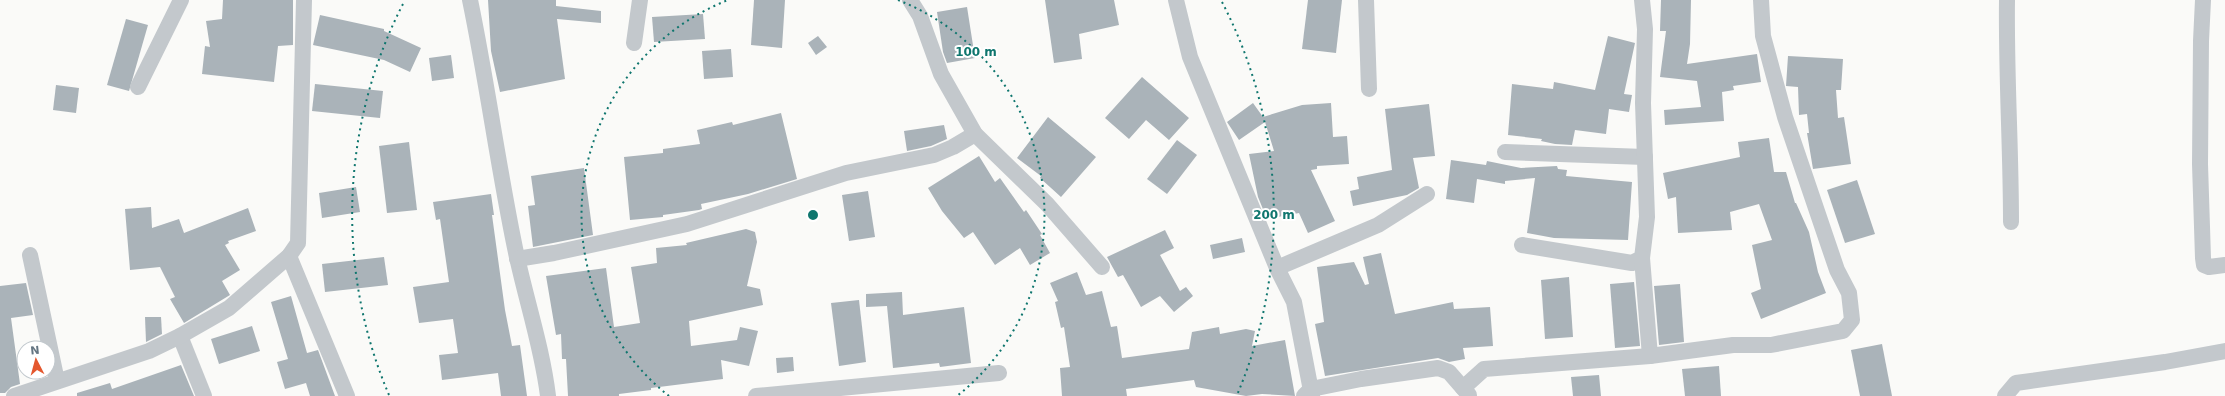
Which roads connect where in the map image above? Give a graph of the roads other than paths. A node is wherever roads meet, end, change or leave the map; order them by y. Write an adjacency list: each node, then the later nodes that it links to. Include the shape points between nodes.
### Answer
1 (181, 0): 13 (street)
2 (304, 0): 22 (street, via 298,243)
3 (470, 0): 24 (street)
4 (640, 0): 12 (street)
5 (910, 0): 15 (street, via 920,16 941,74)
6 (1176, 0): 27 (street, via 1190,57)
7 (1366, 0): 14 (street)
8 (1642, 0): 17 (street, via 1645,30)
9 (1761, 0): 30 (street, via 1763,36 1785,117 1837,270 1849,293 1852,320 1843,331 1771,346 1733,345)
10 (2007, 0): 19 (street, via 2006,64)
11 (2203, 0): 25 (street, via 2200,164 2203,258 2204,264 2209,267)
12 (634, 43)
13 (138, 87)
14 (1368, 89)
15 (975, 134): 24 (street, via 934,155 846,174 687,224); 26 (street, via 1047,204)
16 (1505, 152): 17 (street)
17 (1645, 157): 23 (street, via 1647,217)
18 (1427, 194): 27 (street, via 1378,225)
19 (2011, 222)
20 (1522, 245): 23 (street, via 1632,263)
21 (30, 255): 32 (street)
22 (289, 256): 28 (street, via 229,308); 37 (street)
23 (1642, 258): 30 (street)
24 (517, 259): 38 (street, via 546,375)
25 (2225, 265)
26 (1102, 266)
27 (1277, 268): 34 (street, via 1294,302)
28 (180, 336): 32 (street, via 149,351); 36 (street)
29 (2225, 351): 40 (street, via 2016,383)
30 (1650, 356): 33 (street, via 1484,369)
31 (999, 373): 39 (street)
32 (58, 381): 35 (street)
33 (1467, 392): 34 (street, via 1449,372 1438,368 1361,378)
34 (1309, 394)
35 (14, 396)
36 (204, 396)
37 (347, 396)
38 (548, 396)
39 (756, 396)
40 (2005, 396)

